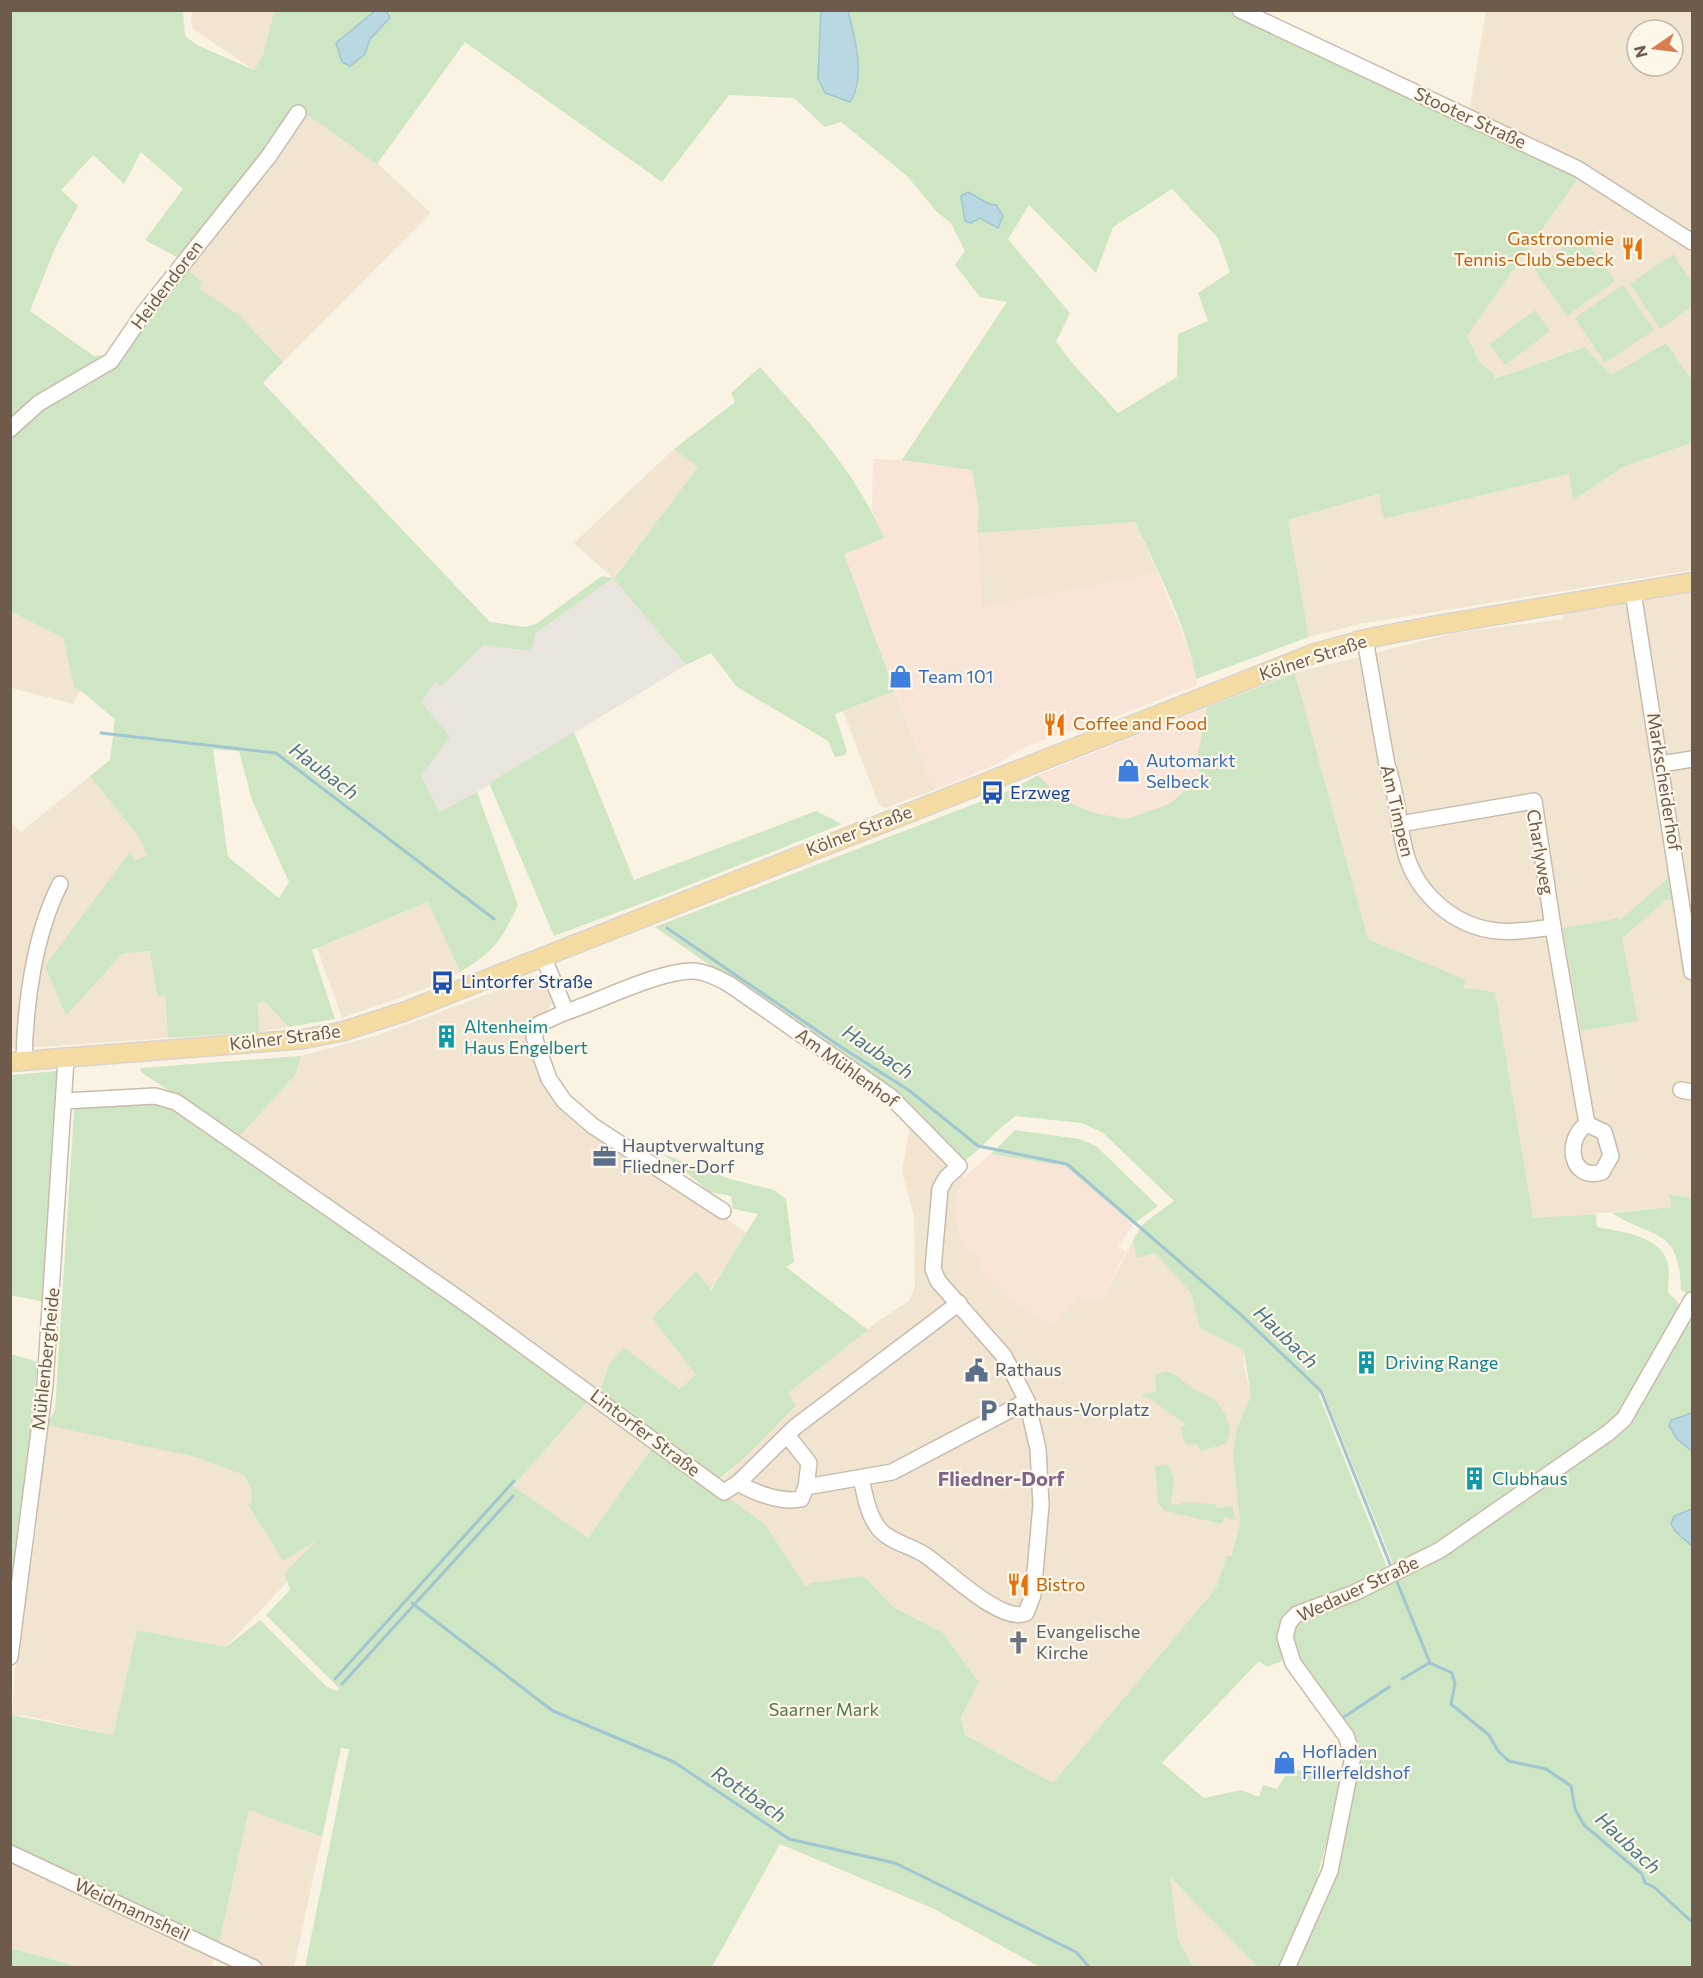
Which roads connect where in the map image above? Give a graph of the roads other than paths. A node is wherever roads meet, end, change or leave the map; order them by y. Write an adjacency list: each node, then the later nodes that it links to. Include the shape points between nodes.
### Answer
1 (1240, 10): 3 (street, Stooter Straße, via 1578,169)
2 (298, 113): 4 (street, Heidendoren, via 111,361 39,403)
3 (1692, 242)
4 (10, 429)
5 (1692, 582): 6 (main road, Kölner Straße)
6 (1633, 592): 7 (main road, Kölner Straße); 9 (street, Markscheiderhof)
7 (1365, 639): 10 (street, Am Timpen); 14 (main road, Kölner Straße, via 1315,653)
8 (1692, 759): 9 (street)
9 (1661, 764): 11 (street, Markscheiderhof)
10 (1400, 824): 13 (street, Am Timpen, via 1410,866 1427,893 1448,912 1495,931); 13 (street, Charlyweg, via 1534,801)
11 (1686, 879): 15 (street, Markscheiderhof)
12 (60, 884): 18 (street, Kölner Straße, via 48,907)
13 (1553, 927): 20 (street)
14 (543, 956): 16 (street); 17 (main road, Kölner Straße, via 385,1019 344,1031 304,1039)
15 (1692, 972)
16 (566, 1012): 21 (street, via 539,1024 534,1037 549,1079 564,1101 593,1126); 23 (street, Am Mühlenhof, via 660,978 685,972 708,974 729,984 891,1097 959,1166 940,1189 932,1253 938,1281)
17 (66, 1059): 18 (main road, Kölner Straße); 19 (street, Mühlenbergheide)
18 (17, 1062)
19 (64, 1101): 27 (street, Lintorfer Straße, via 155,1096 176,1102 542,1357 724,1492); 29 (street, Mühlenbergheide, via 45,1385)
20 (1587, 1124)
21 (723, 1211)
22 (1692, 1300): 32 (street, Wedauer Straße, via 1624,1419 1608,1433 1440,1550 1393,1576 1297,1614 1289,1622 1285,1637 1293,1663 1346,1736 1353,1756 1330,1871)
23 (959, 1303): 24 (street, Am Mühlenhof, via 1004,1356); 25 (street)
24 (1027, 1401): 26 (street, via 903,1467); 26 (street, Am Mühlenhof, via 1038,1449 1041,1505 1031,1605 1021,1615 1009,1615 924,1554 882,1533 872,1520)
25 (787, 1435): 27 (street); 28 (street, via 809,1463)
26 (861, 1478): 28 (street)
27 (738, 1483): 28 (street, via 754,1492 793,1501 801,1499)
28 (806, 1487)
29 (10, 1657)
30 (10, 1853): 31 (street, Weidmannsheil)
31 (254, 1968)
32 (1287, 1968)

